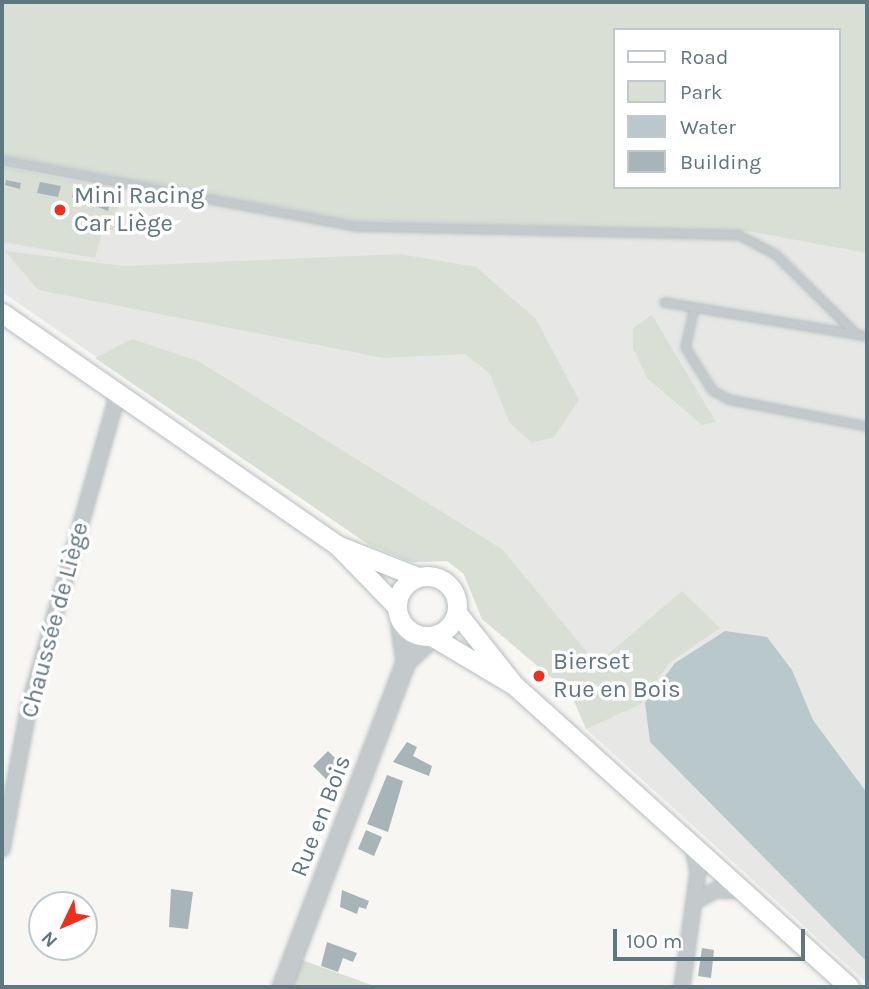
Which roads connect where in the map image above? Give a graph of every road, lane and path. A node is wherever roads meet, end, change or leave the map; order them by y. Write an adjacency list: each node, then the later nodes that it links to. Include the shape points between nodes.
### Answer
1 (2, 160): 5 (lane, via 356,226 739,235 775,254)
2 (664, 302): 3 (lane)
3 (694, 307): 5 (lane); 8 (lane, via 685,348 712,390 728,399)
4 (2, 313): 7 (main road)
5 (856, 334): 6 (lane)
6 (867, 336)
7 (118, 393): 9 (main road); 17 (street, Chaussée de Liège, via 29,706)
8 (867, 426)
9 (337, 545): 10 (main road); 12 (main road)
10 (418, 577): 11 (main road, via 448,584); 12 (main road, via 401,590)
11 (457, 612): 13 (main road, via 449,628); 15 (main road)
12 (399, 614): 13 (main road, via 415,635); 14 (street, Rue en Bois)
13 (433, 636): 14 (street, Rue en Bois); 15 (main road)
14 (406, 662): 20 (street, Rue en Bois)
15 (514, 685): 16 (main road)
16 (691, 845): 18 (main road); 19 (street, via 698,872)
17 (2, 849)
18 (743, 891): 19 (street, via 716,890); 22 (main road)
19 (694, 902): 21 (street)
20 (282, 987)
21 (681, 987)
22 (849, 987)

